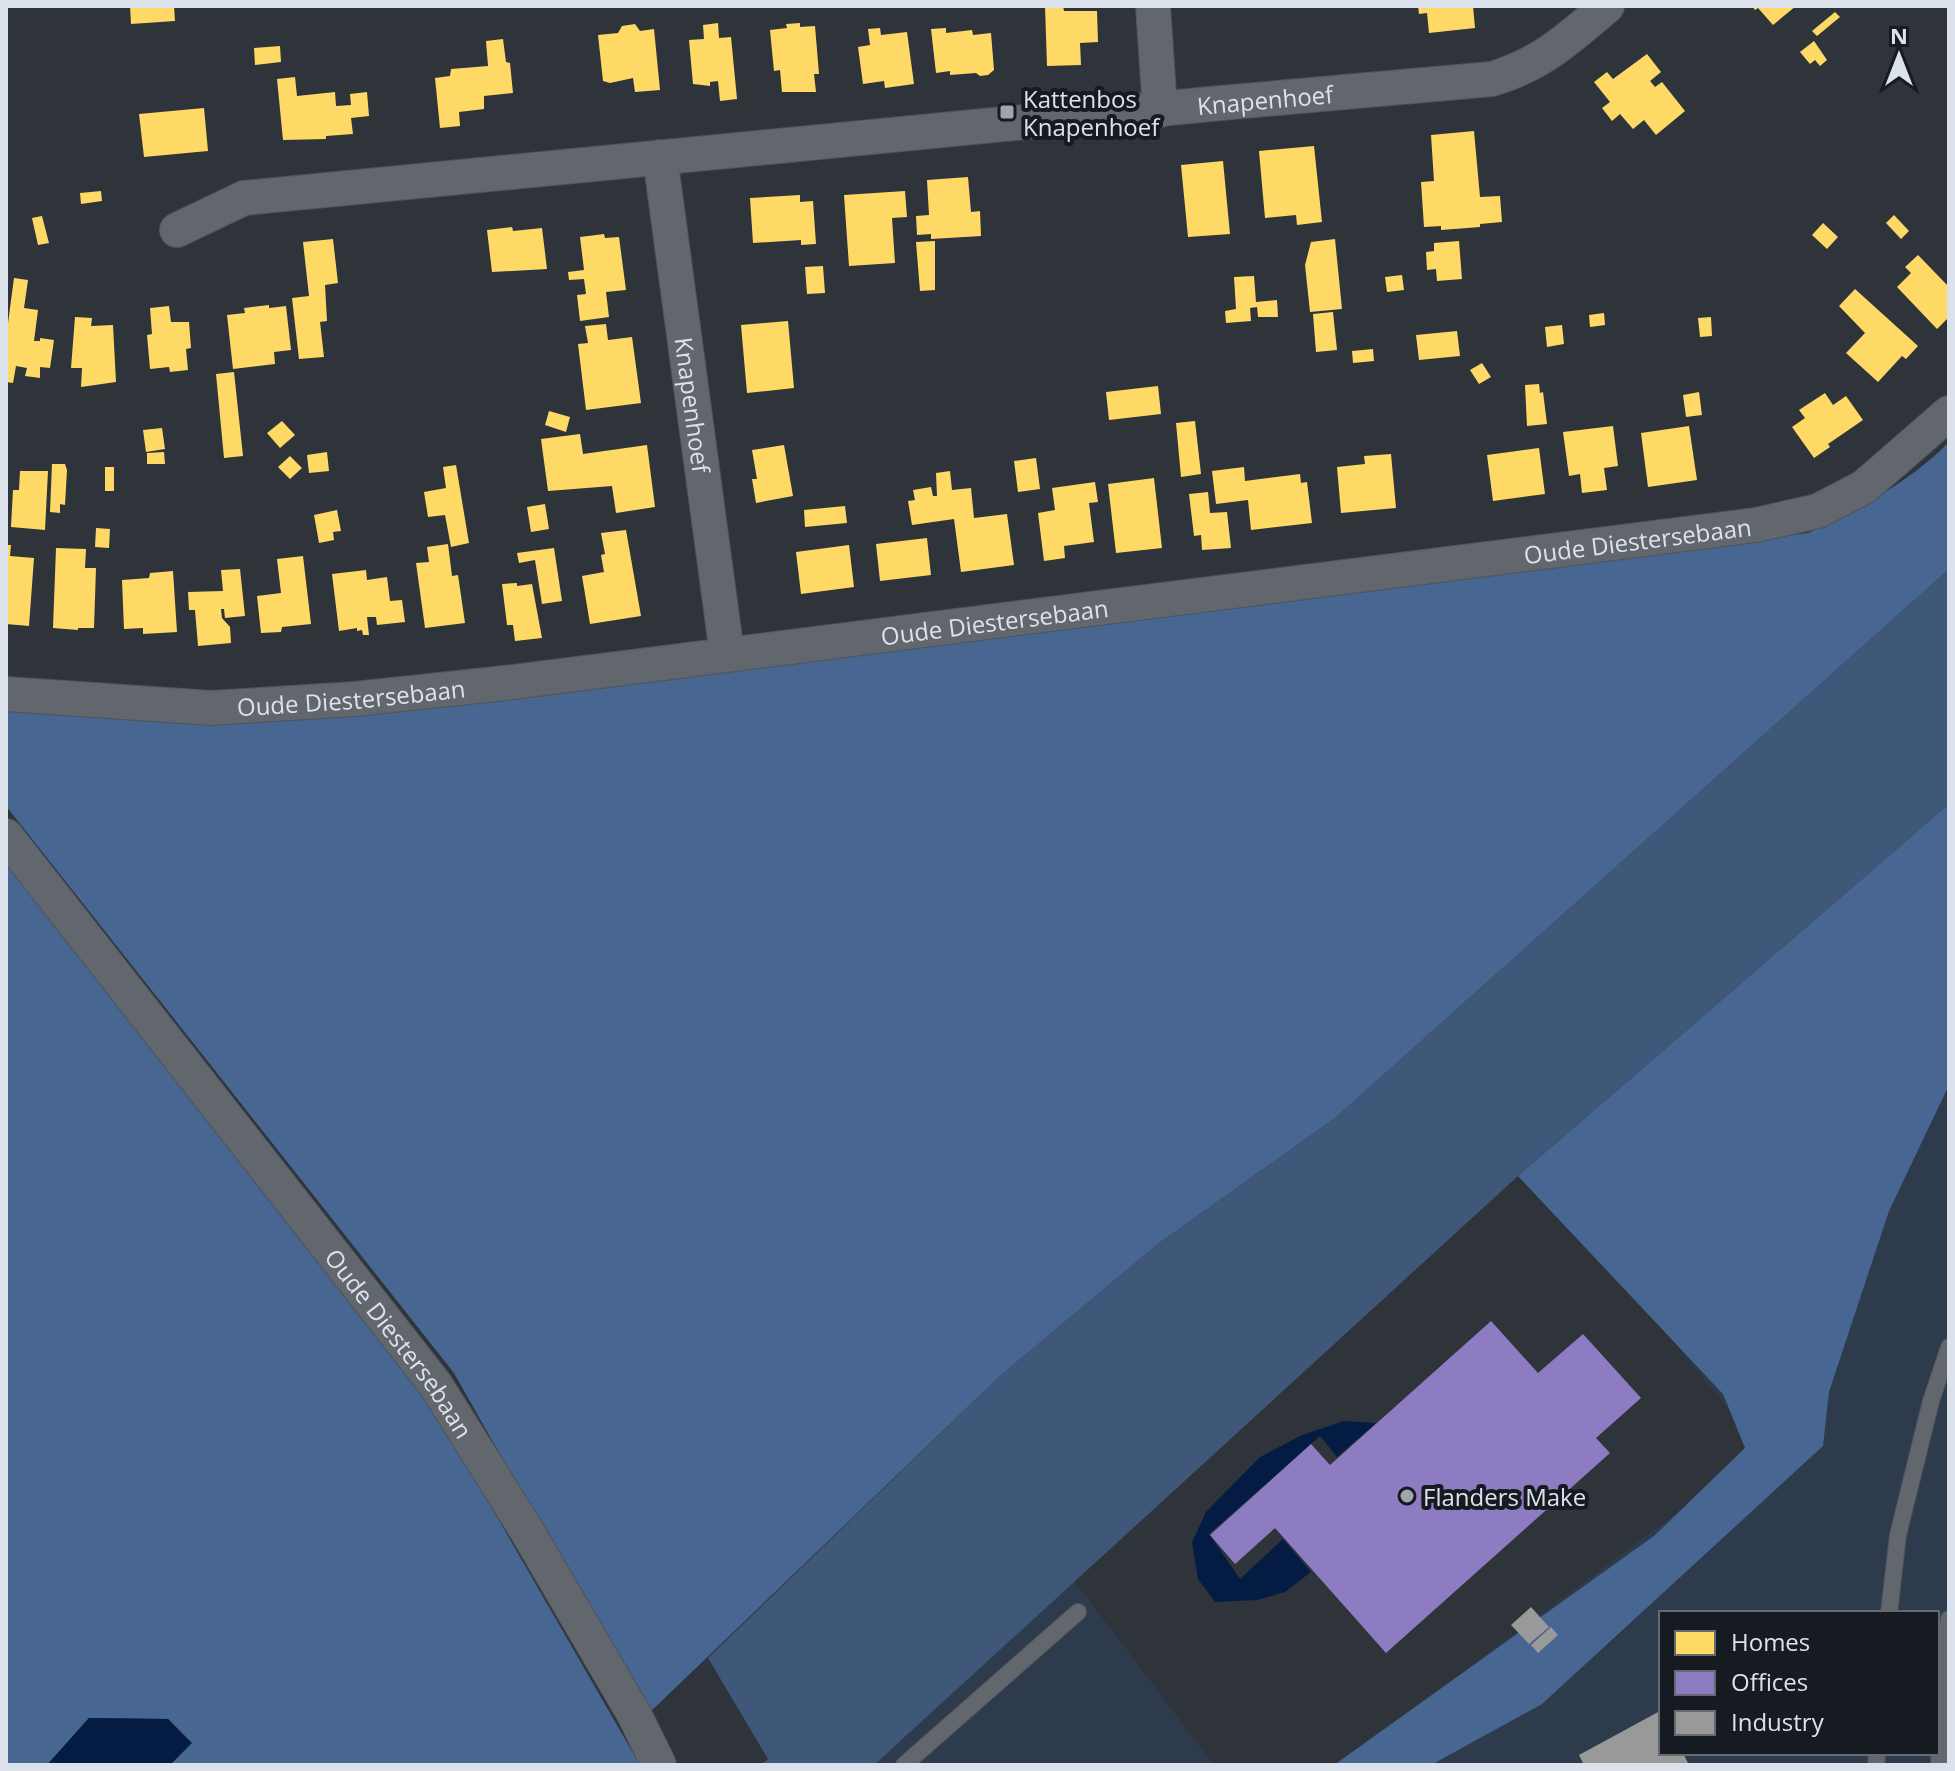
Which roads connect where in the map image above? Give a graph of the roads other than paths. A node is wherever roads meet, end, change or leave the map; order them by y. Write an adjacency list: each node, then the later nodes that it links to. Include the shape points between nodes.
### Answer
1 (1153, 6): 3 (street)
2 (1607, 6): 3 (street, Knapenhoef, via 1541,60 1492,79)
3 (1160, 110): 4 (street, Knapenhoef)
4 (660, 157): 5 (street, Knapenhoef, via 244,198); 7 (street, Knapenhoef)
5 (177, 230)
6 (1949, 413): 7 (street, Oude Diestersebaan, via 1864,487 1818,511 1756,525)
7 (727, 654): 8 (street, Oude Diestersebaan, via 505,683 225,708)
8 (6, 694)
9 (6, 836): 14 (street, Oude Diestersebaan, via 435,1384 527,1531)
10 (1949, 1347): 11 (lane, via 1898,1535)
11 (1889, 1611)
12 (1078, 1612): 15 (lane)
13 (1949, 1619): 16 (lane)
14 (659, 1765)
15 (904, 1765)
16 (1939, 1765)

